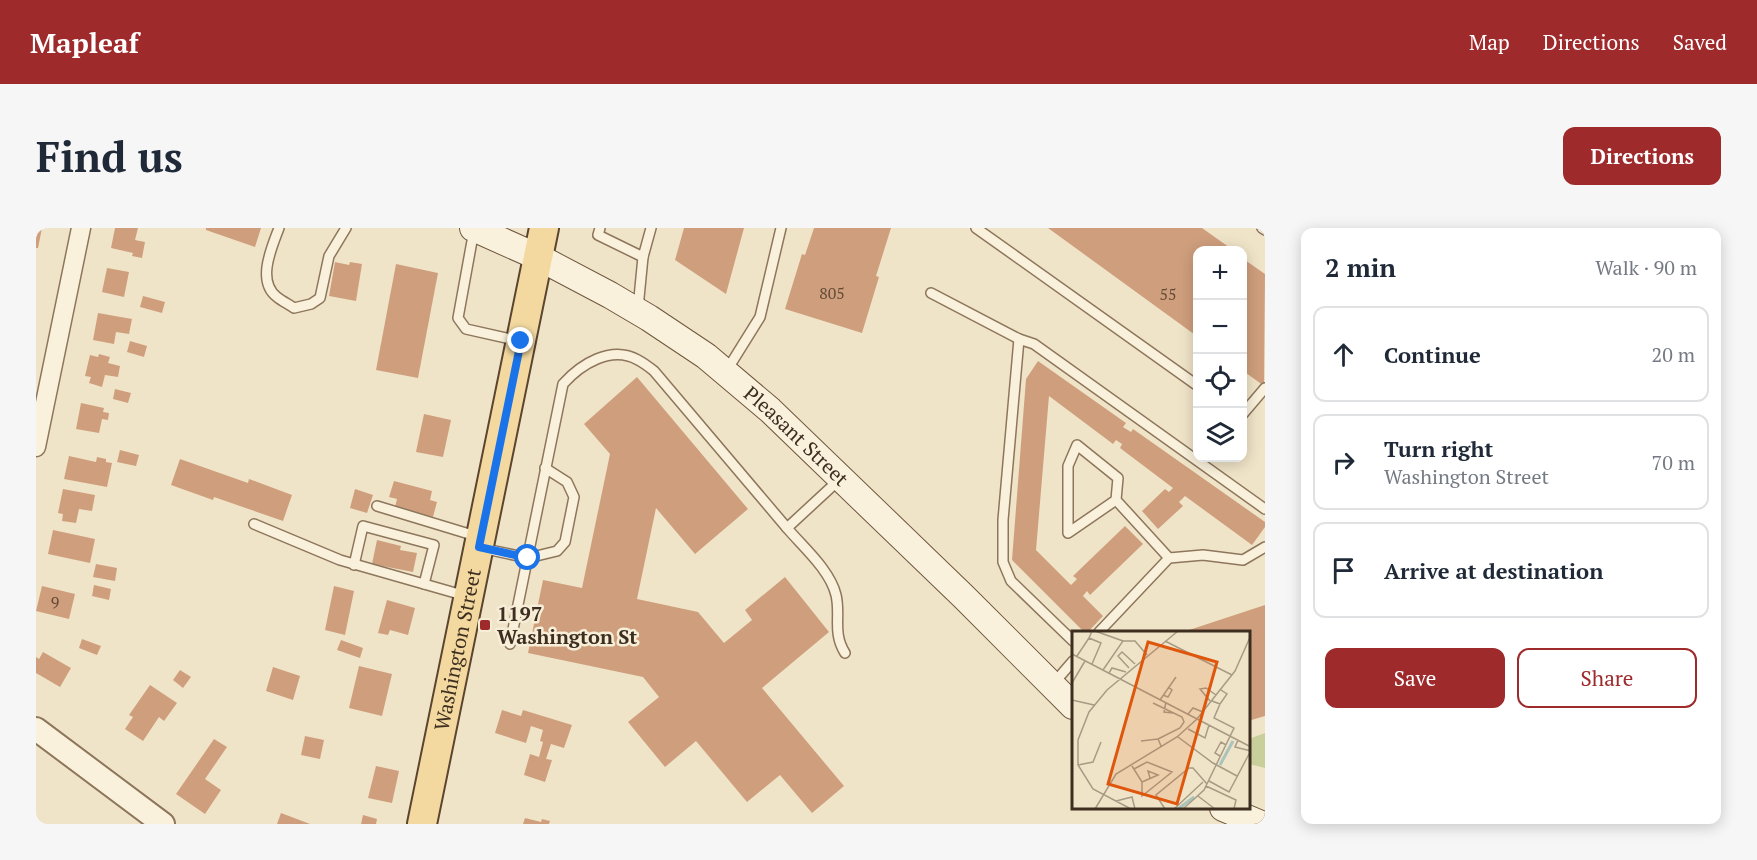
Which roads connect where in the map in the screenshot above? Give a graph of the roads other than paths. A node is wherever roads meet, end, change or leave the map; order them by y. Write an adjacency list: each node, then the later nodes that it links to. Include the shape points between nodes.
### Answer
1 (81, 228): 20 (street)
2 (279, 228): 3 (lane, via 268,258 267,282 274,296 294,308 320,298 329,256)
3 (346, 228)
4 (474, 228): 10 (main road, Pleasant Street); 15 (lane, via 458,318 466,328)
5 (544, 228): 10 (main road, Washington Street)
6 (600, 228): 11 (lane, via 598,235)
7 (651, 228): 11 (lane)
8 (781, 228): 16 (lane, via 760,316)
9 (976, 228): 17 (lane)
10 (538, 257): 13 (main road, Pleasant Street); 15 (main road, Washington Street)
11 (643, 257): 13 (lane)
12 (931, 292): 14 (lane)
13 (638, 311): 16 (main road, Pleasant Street)
14 (1019, 339): 25 (lane, via 1034,344); 36 (lane, via 1003,520 1003,562 1011,581)
15 (521, 341): 28 (main road, Washington Street)
16 (725, 372): 22 (main road, Pleasant Street)
17 (1193, 383)
18 (1265, 388): 19 (lane)
19 (1247, 409)
20 (36, 447)
21 (545, 468): 27 (lane, via 563,384 597,358 618,354 638,359 654,371); 30 (lane); 30 (lane, via 567,482 574,497 565,542 557,551)
22 (841, 479): 27 (lane); 40 (main road, Pleasant Street)
23 (1116, 500): 23 (lane, via 1118,478 1077,445 1068,466 1068,533); 31 (lane)
24 (377, 506): 28 (lane)
25 (1265, 509)
26 (254, 524): 32 (lane)
27 (787, 528): 38 (lane, via 827,575 836,595 839,643)
28 (480, 543): 30 (lane); 34 (main road, Washington Street)
29 (1265, 547): 31 (lane, via 1243,560 1203,555)
30 (528, 558): 37 (lane)
31 (1169, 558): 35 (lane)
32 (354, 565): 33 (lane); 33 (lane, via 363,526 434,544)
33 (424, 584): 34 (lane)
34 (469, 596): 45 (main road, Washington Street)
35 (1100, 631)
36 (1072, 640)
37 (510, 645)
38 (845, 653)
39 (1072, 662): 40 (lane)
40 (1053, 685): 41 (main road, Pleasant Street)
41 (1072, 705)
42 (36, 729): 44 (street, via 142,813)
43 (1227, 809): 46 (main road)
44 (163, 824)
45 (423, 824)
46 (1261, 824)

